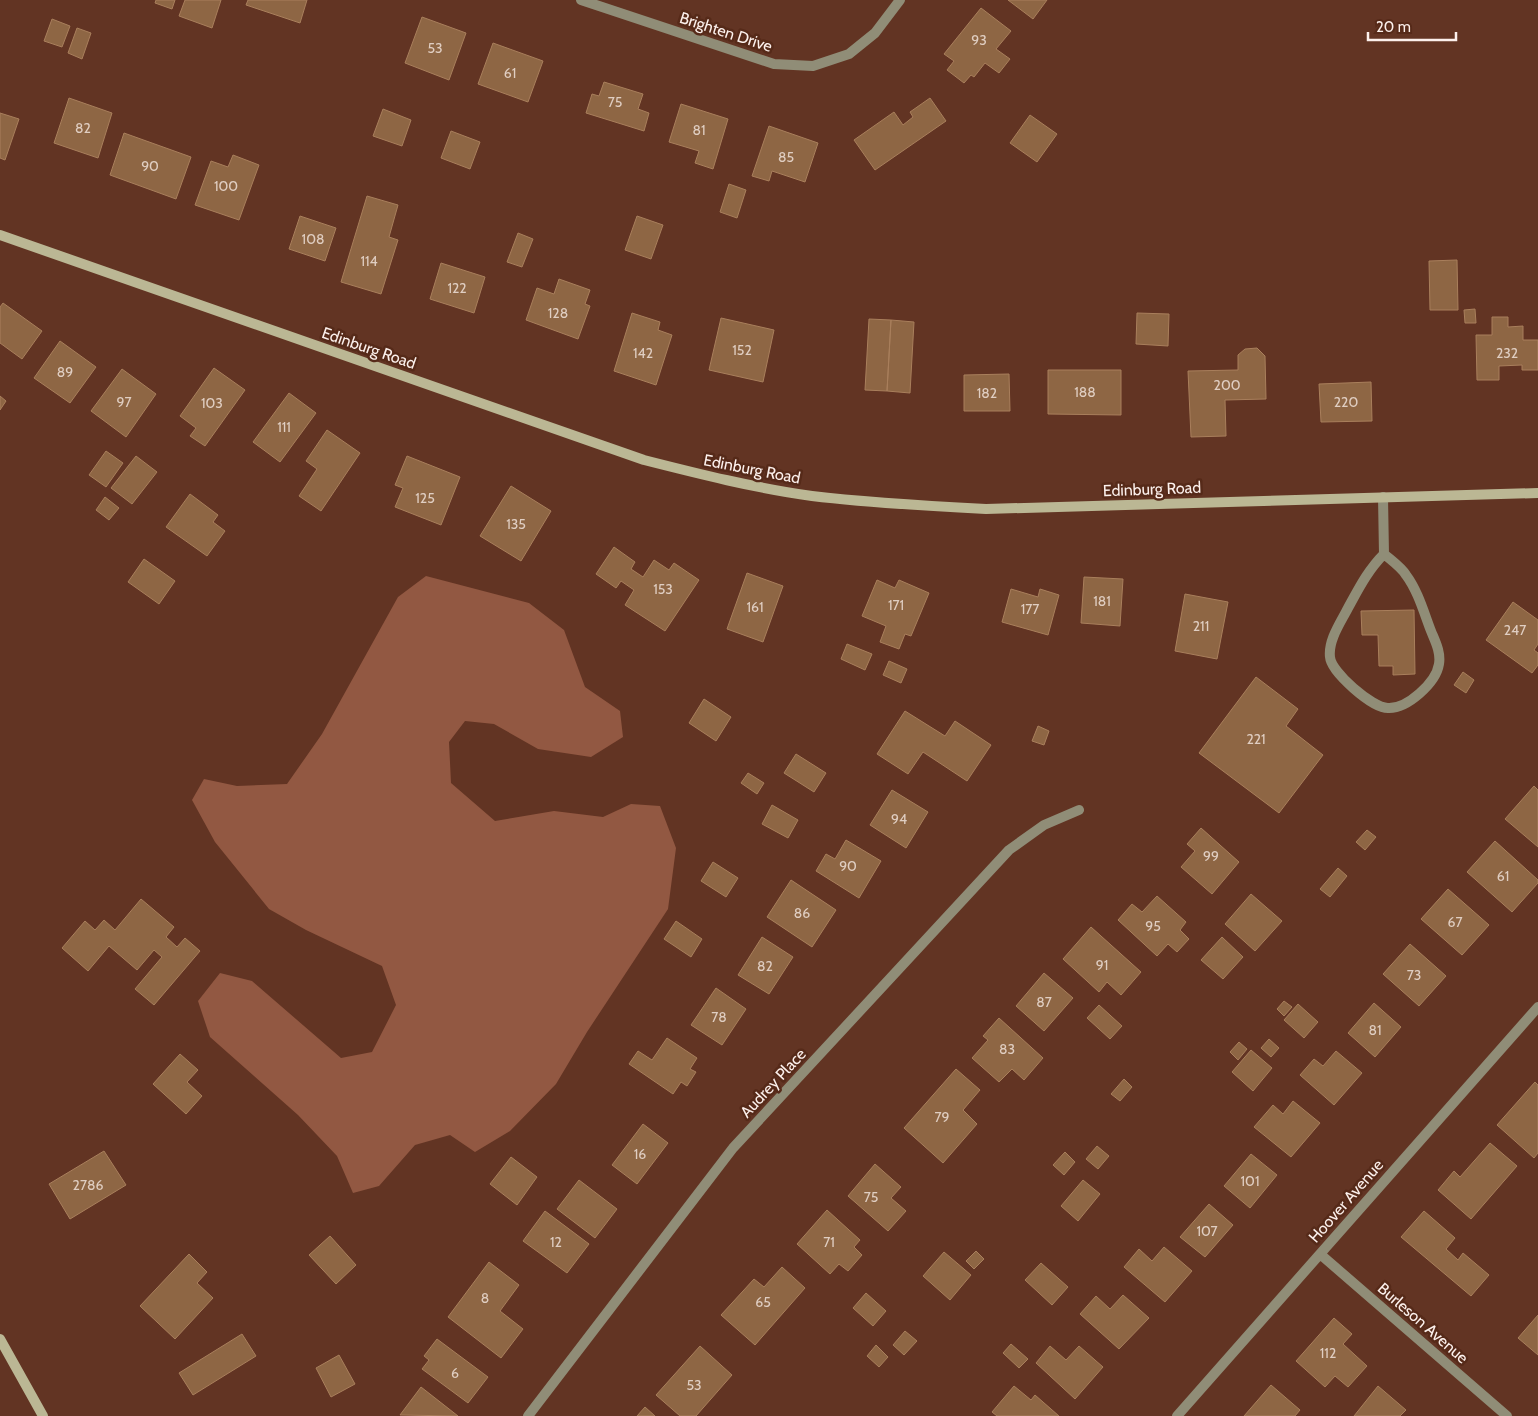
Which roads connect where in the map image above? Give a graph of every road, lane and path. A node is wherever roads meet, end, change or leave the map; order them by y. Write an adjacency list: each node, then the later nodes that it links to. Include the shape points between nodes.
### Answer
1 (581, 0): 2 (street, Brighten Drive, via 774,64 813,66 849,54 876,33)
2 (900, 0)
3 (0, 235): 5 (main road, Edinburg Road, via 644,460 723,480 810,496 986,509)
4 (1538, 493): 5 (main road, Edinburg Road)
5 (1383, 497): 6 (street)
6 (1384, 554): 6 (street, via 1364,578 1345,614 1331,645 1330,659 1353,687 1386,709 1399,706 1434,678 1439,650 1407,576)
7 (1079, 810): 12 (street, Audrey Place, via 1044,825 1009,850 733,1148)
8 (1538, 1007): 9 (street, Hoover Avenue)
9 (1320, 1254): 13 (street, Hoover Avenue); 14 (street, Burleson Avenue)
10 (0, 1339): 11 (main road)
11 (43, 1416)
12 (528, 1416)
13 (1177, 1416)
14 (1507, 1416)

